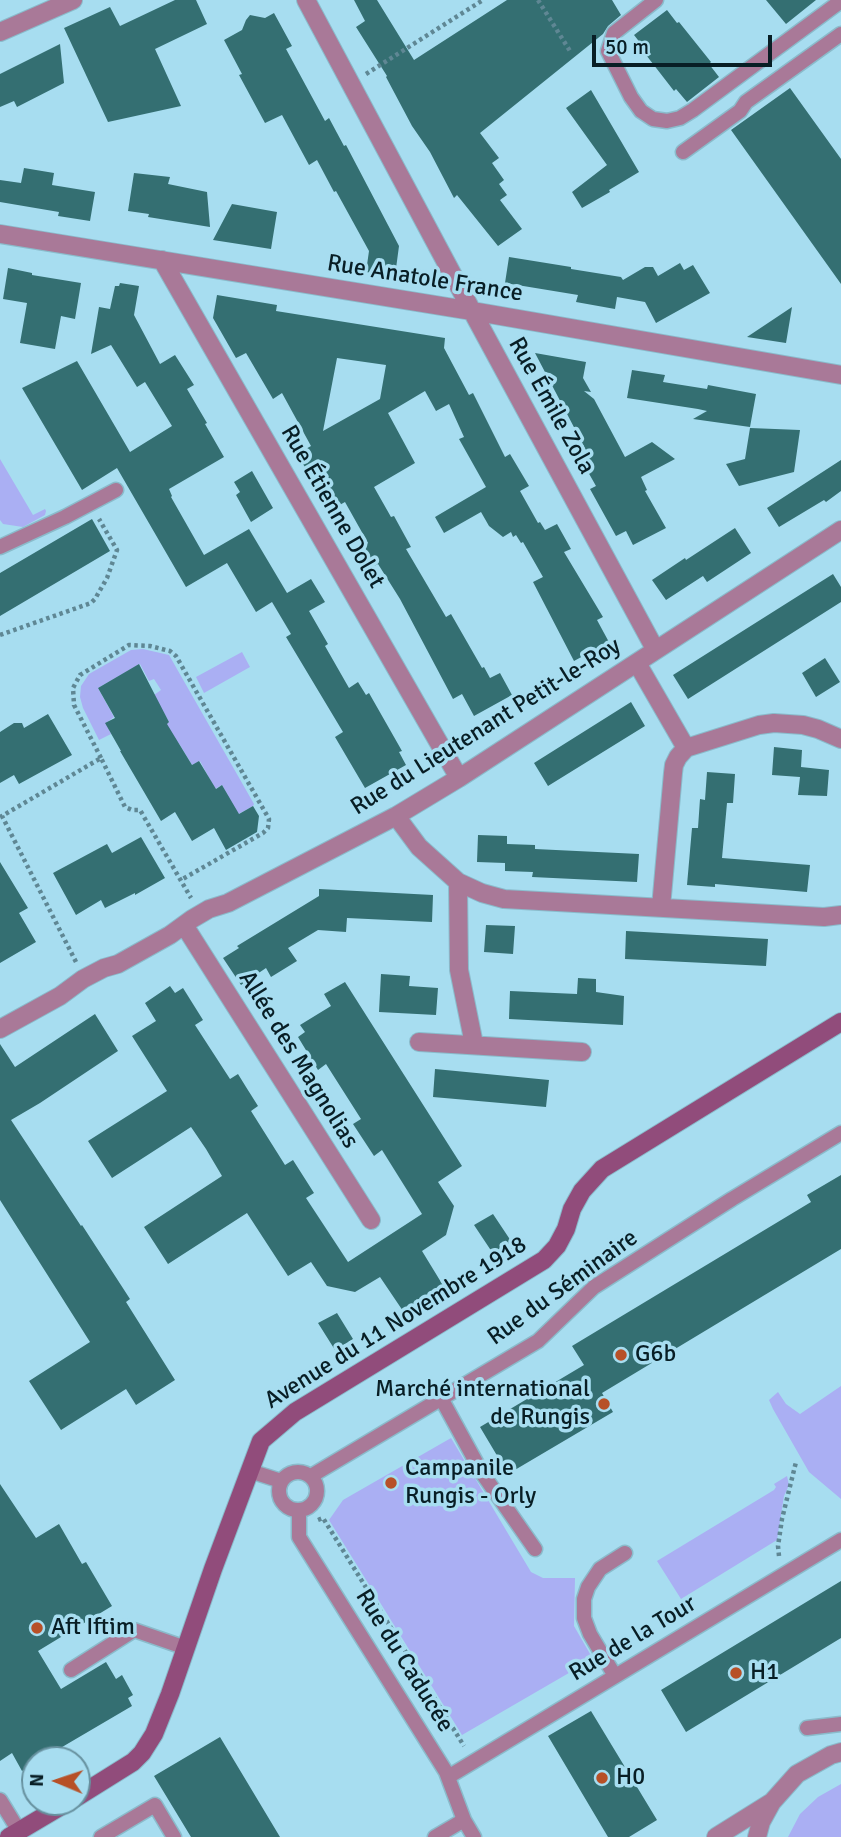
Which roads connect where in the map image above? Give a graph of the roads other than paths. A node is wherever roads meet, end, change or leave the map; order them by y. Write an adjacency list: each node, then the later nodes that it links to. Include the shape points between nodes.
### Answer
1 (73, 0): 5 (street)
2 (306, 0): 10 (street, Rue Émile Zola)
3 (656, 0): 4 (lane, via 614,33 608,51 641,111 667,121 693,110)
4 (841, 1)
5 (0, 32)
6 (841, 34): 7 (lane)
7 (683, 152)
8 (0, 234): 9 (street, Rue Anatole France)
9 (162, 260): 10 (street, Rue Anatole France); 19 (street, Rue Étienne Dolet)
10 (472, 311): 11 (street, Rue Anatole France); 15 (street, Rue Émile Zola)
11 (841, 374)
12 (116, 490): 14 (lane)
13 (841, 530): 15 (street, Rue du Lieutenant Petit-le-Roy)
14 (0, 547)
15 (655, 649): 16 (street, Rue du Lieutenant Petit-le-Roy)
16 (637, 663): 18 (street); 19 (street, Rue du Lieutenant Petit-le-Roy)
17 (841, 739): 18 (street, via 803,724 774,723)
18 (686, 748): 22 (street, via 674,765)
19 (459, 778): 20 (street, Rue du Lieutenant Petit-le-Roy)
20 (396, 816): 21 (street, via 418,847); 24 (street, Rue du Lieutenant Petit-le-Roy)
21 (458, 882): 22 (street, via 504,899); 28 (street, via 459,970)
22 (661, 907): 23 (street)
23 (841, 915)
24 (184, 925): 26 (street, Rue du Lieutenant Petit-le-Roy); 31 (street, Allée des Magnolias)
25 (841, 1022): 33 (main road, Avenue du 11 Novembre 1918, via 602,1168 582,1191 557,1246 544,1260 295,1412 261,1441)
26 (0, 1029)
27 (419, 1042): 28 (street)
28 (474, 1044): 29 (street)
29 (582, 1052)
30 (841, 1133): 32 (lane, Rue du Séminaire, via 594,1287 538,1340)
31 (371, 1220)
32 (441, 1398): 34 (lane, Rue du Séminaire); 38 (lane, via 482,1473)
33 (250, 1471): 35 (lane); 40 (main road, Avenue du 11 Novembre 1918)
34 (311, 1476): 35 (lane, via 292,1473); 36 (lane, via 317,1494 311,1506)
35 (281, 1481): 36 (lane, via 280,1499 288,1508)
36 (299, 1510): 46 (lane, Rue du Caducée, via 299,1537)
37 (841, 1540): 42 (lane, Rue de la Tour)
38 (535, 1549)
39 (625, 1553): 42 (lane, via 600,1569 584,1599 590,1634)
40 (186, 1648): 41 (lane, via 134,1630); 47 (main road, Avenue du 11 Novembre 1918, via 142,1754)
41 (71, 1670)
42 (615, 1676): 46 (lane, Rue de la Tour)
43 (841, 1724): 44 (lane)
44 (807, 1728)
45 (841, 1752): 49 (street, via 797,1774)
46 (448, 1777): 51 (lane, Rue du Caducée)
47 (91, 1789)
48 (0, 1800): 52 (lane)
49 (772, 1802): 57 (street); 58 (street)
50 (44, 1816): 52 (main road)
51 (464, 1820): 55 (lane); 56 (lane, Rue du Caducée)
52 (14, 1834)
53 (101, 1837): 54 (lane, via 156,1805)
54 (174, 1837)
55 (435, 1837)
56 (474, 1837)
57 (716, 1837)
58 (757, 1837)

